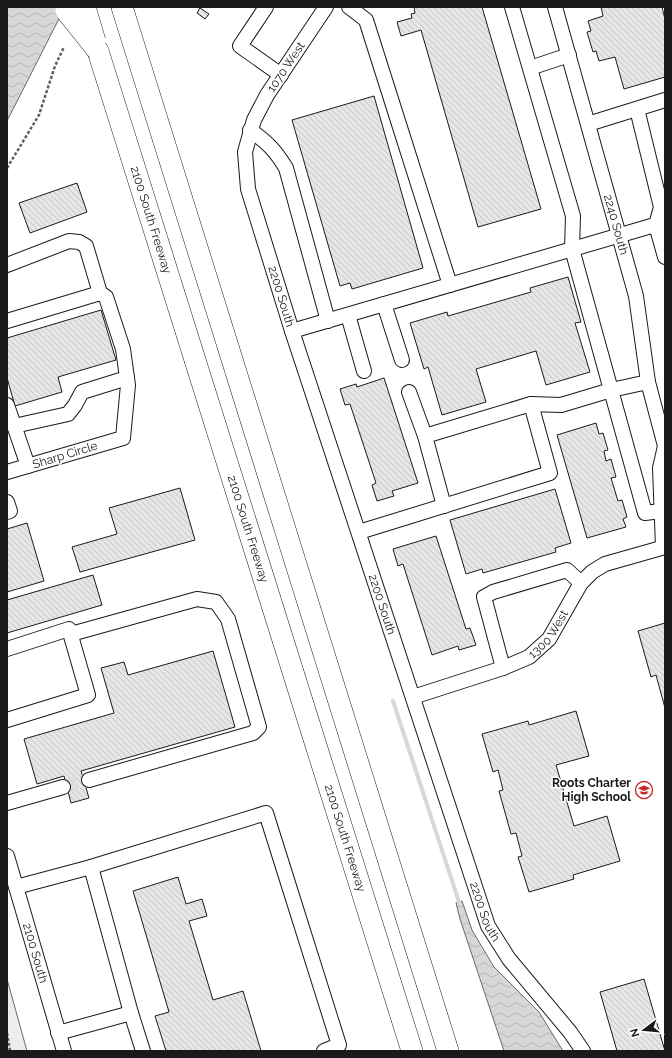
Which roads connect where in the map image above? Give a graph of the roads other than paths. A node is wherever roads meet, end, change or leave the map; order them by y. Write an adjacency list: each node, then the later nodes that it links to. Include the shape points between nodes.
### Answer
1 (64, 7): 10 (highway, bridge)
2 (85, 7): 10 (highway, 2100 South Freeway, bridge)
3 (122, 7): 18 (highway)
4 (136, 7): 18 (highway, via 184,161)
5 (266, 7): 13 (street, via 240,46)
6 (326, 7): 13 (street, 1070 West)
7 (349, 7): 24 (street, via 366,20)
8 (512, 7): 12 (street)
9 (555, 7): 11 (street, 2240 South)
10 (98, 51): 68 (highway, 2100 South Freeway)
11 (569, 55): 12 (street); 16 (street, 2240 South)
12 (530, 68): 21 (street, via 573,216)
13 (281, 75): 17 (street, 1070 West, via 267,95)
14 (665, 100): 15 (street)
15 (637, 108): 16 (street); 19 (street, via 661,207)
16 (588, 124): 20 (street, 2240 South)
17 (250, 130): 29 (street, via 276,150 286,168); 30 (street, 2200 South, via 244,152 248,189)
18 (182, 204): 62 (highway)
19 (661, 223): 20 (street); 22 (street)
20 (619, 235): 21 (street); 34 (street, 2240 South, via 636,296)
21 (572, 249): 24 (street); 35 (street)
22 (665, 257)
23 (7, 265): 25 (street, via 69,241 80,242 86,246)
24 (450, 285): 26 (street)
25 (100, 293): 28 (street); 33 (street, via 106,297 121,342)
26 (384, 304): 27 (street); 31 (street)
27 (348, 315): 29 (street); 32 (street)
28 (7, 321)
29 (328, 321): 30 (street)
30 (292, 331): 48 (street, 2200 South)
31 (402, 360)
32 (364, 371)
33 (127, 378): 39 (street, via 82,392 68,414); 42 (street, Sharp Circle, via 123,438)
34 (648, 382): 35 (street); 41 (street, 2240 South)
35 (611, 390): 37 (street, via 561,405); 46 (street, via 645,513)
36 (409, 392): 40 (street)
37 (532, 404): 40 (street); 45 (street, via 550,473)
38 (7, 405): 39 (street)
39 (13, 433): 42 (street)
40 (425, 436): 45 (street)
41 (665, 446): 46 (street, 2240 South, via 660,468)
42 (28, 466): 43 (street, Sharp Circle)
43 (7, 472)
44 (7, 502): 47 (street, via 10,511)
45 (444, 506): 48 (street)
46 (660, 511): 49 (street, 2240 South)
47 (7, 512)
48 (359, 532): 54 (street, 2200 South)
49 (664, 547): 50 (street, 1300 West, via 605,564)
50 (581, 583): 53 (street, 1300 West, via 549,639 530,657); 53 (street, via 567,570 484,597)
51 (71, 634): 52 (street, via 69,629); 55 (street, via 88,695); 56 (street, via 197,598 216,602 228,619 259,726 253,733)
52 (7, 649)
53 (503, 668): 54 (street, 1300 West)
54 (413, 697): 71 (street, 2200 South, via 488,926 509,959)
55 (12, 718)
56 (89, 780)
57 (63, 787): 58 (street)
58 (7, 803)
59 (7, 856): 61 (street, 2100 South)
60 (91, 867): 61 (street); 63 (street); 67 (street, via 266,813 339,1046)
61 (16, 887): 64 (street, 2100 South)
62 (420, 960): 69 (highway); 70 (highway)
63 (131, 1013): 64 (street); 66 (street)
64 (58, 1033): 65 (street, 2100 South)
65 (64, 1051)
66 (143, 1051)
67 (324, 1051)
68 (412, 1051)
69 (448, 1051)
70 (461, 1051)
71 (583, 1051)

